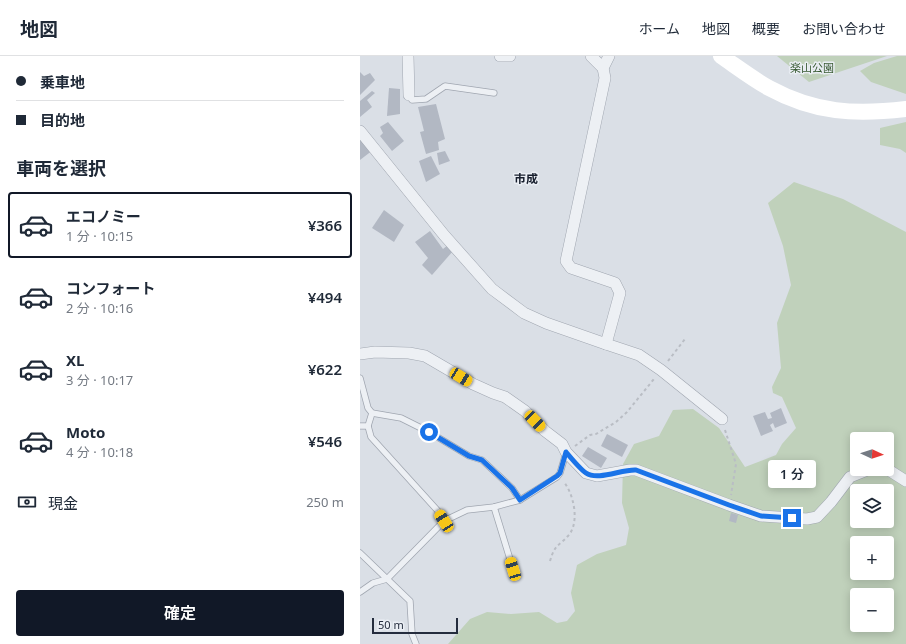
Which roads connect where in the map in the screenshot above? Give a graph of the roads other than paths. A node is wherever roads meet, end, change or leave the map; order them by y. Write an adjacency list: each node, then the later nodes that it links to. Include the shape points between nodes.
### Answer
1 (408, 56): 9 (street)
2 (500, 56): 3 (street)
3 (510, 56)
4 (591, 56): 7 (street)
5 (609, 56): 7 (street)
6 (721, 56): 10 (street, via 768,87 804,104 822,109 860,112)
7 (603, 68): 12 (street, via 605,78 566,261 571,268 615,283 620,293)
8 (494, 93): 9 (lane, via 446,86 426,99 412,100)
9 (409, 95)
10 (906, 109)
11 (360, 131): 12 (street, via 444,235 492,289 524,313)
12 (606, 344): 16 (street, via 639,355)
13 (360, 354): 19 (street, via 409,353 425,356 473,384 505,397 526,411)
14 (360, 378): 15 (lane, via 368,408)
15 (372, 413): 18 (lane); 23 (lane, via 401,418 469,456 482,460 512,488)
16 (722, 419)
17 (360, 426): 18 (lane)
18 (368, 426): 25 (lane, via 371,437 438,511)
19 (568, 451): 21 (street, via 586,473 597,476 636,470 761,516 806,519 817,517); 23 (lane, via 560,473)
20 (894, 473): 22 (street)
21 (852, 476)
22 (906, 481)
23 (520, 500): 24 (lane)
24 (494, 507): 25 (lane, via 467,510); 27 (lane)
25 (444, 521): 28 (lane)
26 (360, 553): 28 (lane)
27 (513, 569)
28 (387, 579): 29 (lane, via 373,583); 30 (lane, via 410,601 412,634)
29 (360, 592)
30 (416, 644)

